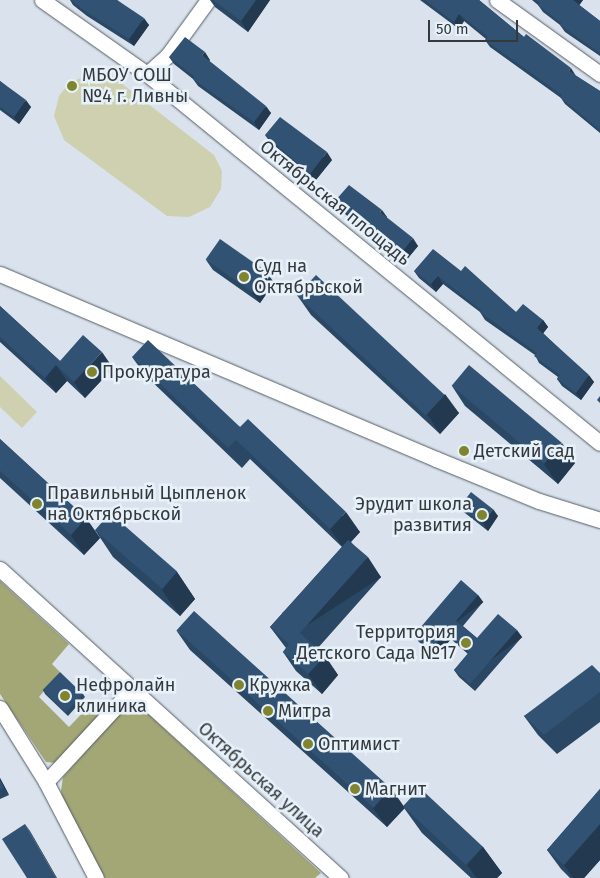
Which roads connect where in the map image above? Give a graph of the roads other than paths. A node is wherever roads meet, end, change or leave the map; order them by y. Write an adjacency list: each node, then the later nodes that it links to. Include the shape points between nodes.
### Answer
1 (42, 0): 4 (street, Октябрьская площадь)
2 (208, 0): 4 (street, via 168,55)
3 (497, 0): 5 (street)
4 (147, 74): 7 (street, Октябрьская площадь)
5 (600, 74)
6 (0, 274): 8 (street, via 445,463 539,501)
7 (600, 443)
8 (600, 520)
9 (0, 569): 10 (street, Октябрьская улица)
10 (132, 689): 12 (street); 14 (street, Октябрьская улица)
11 (0, 708): 12 (street)
12 (46, 782): 13 (street)
13 (96, 878)
14 (341, 878)

